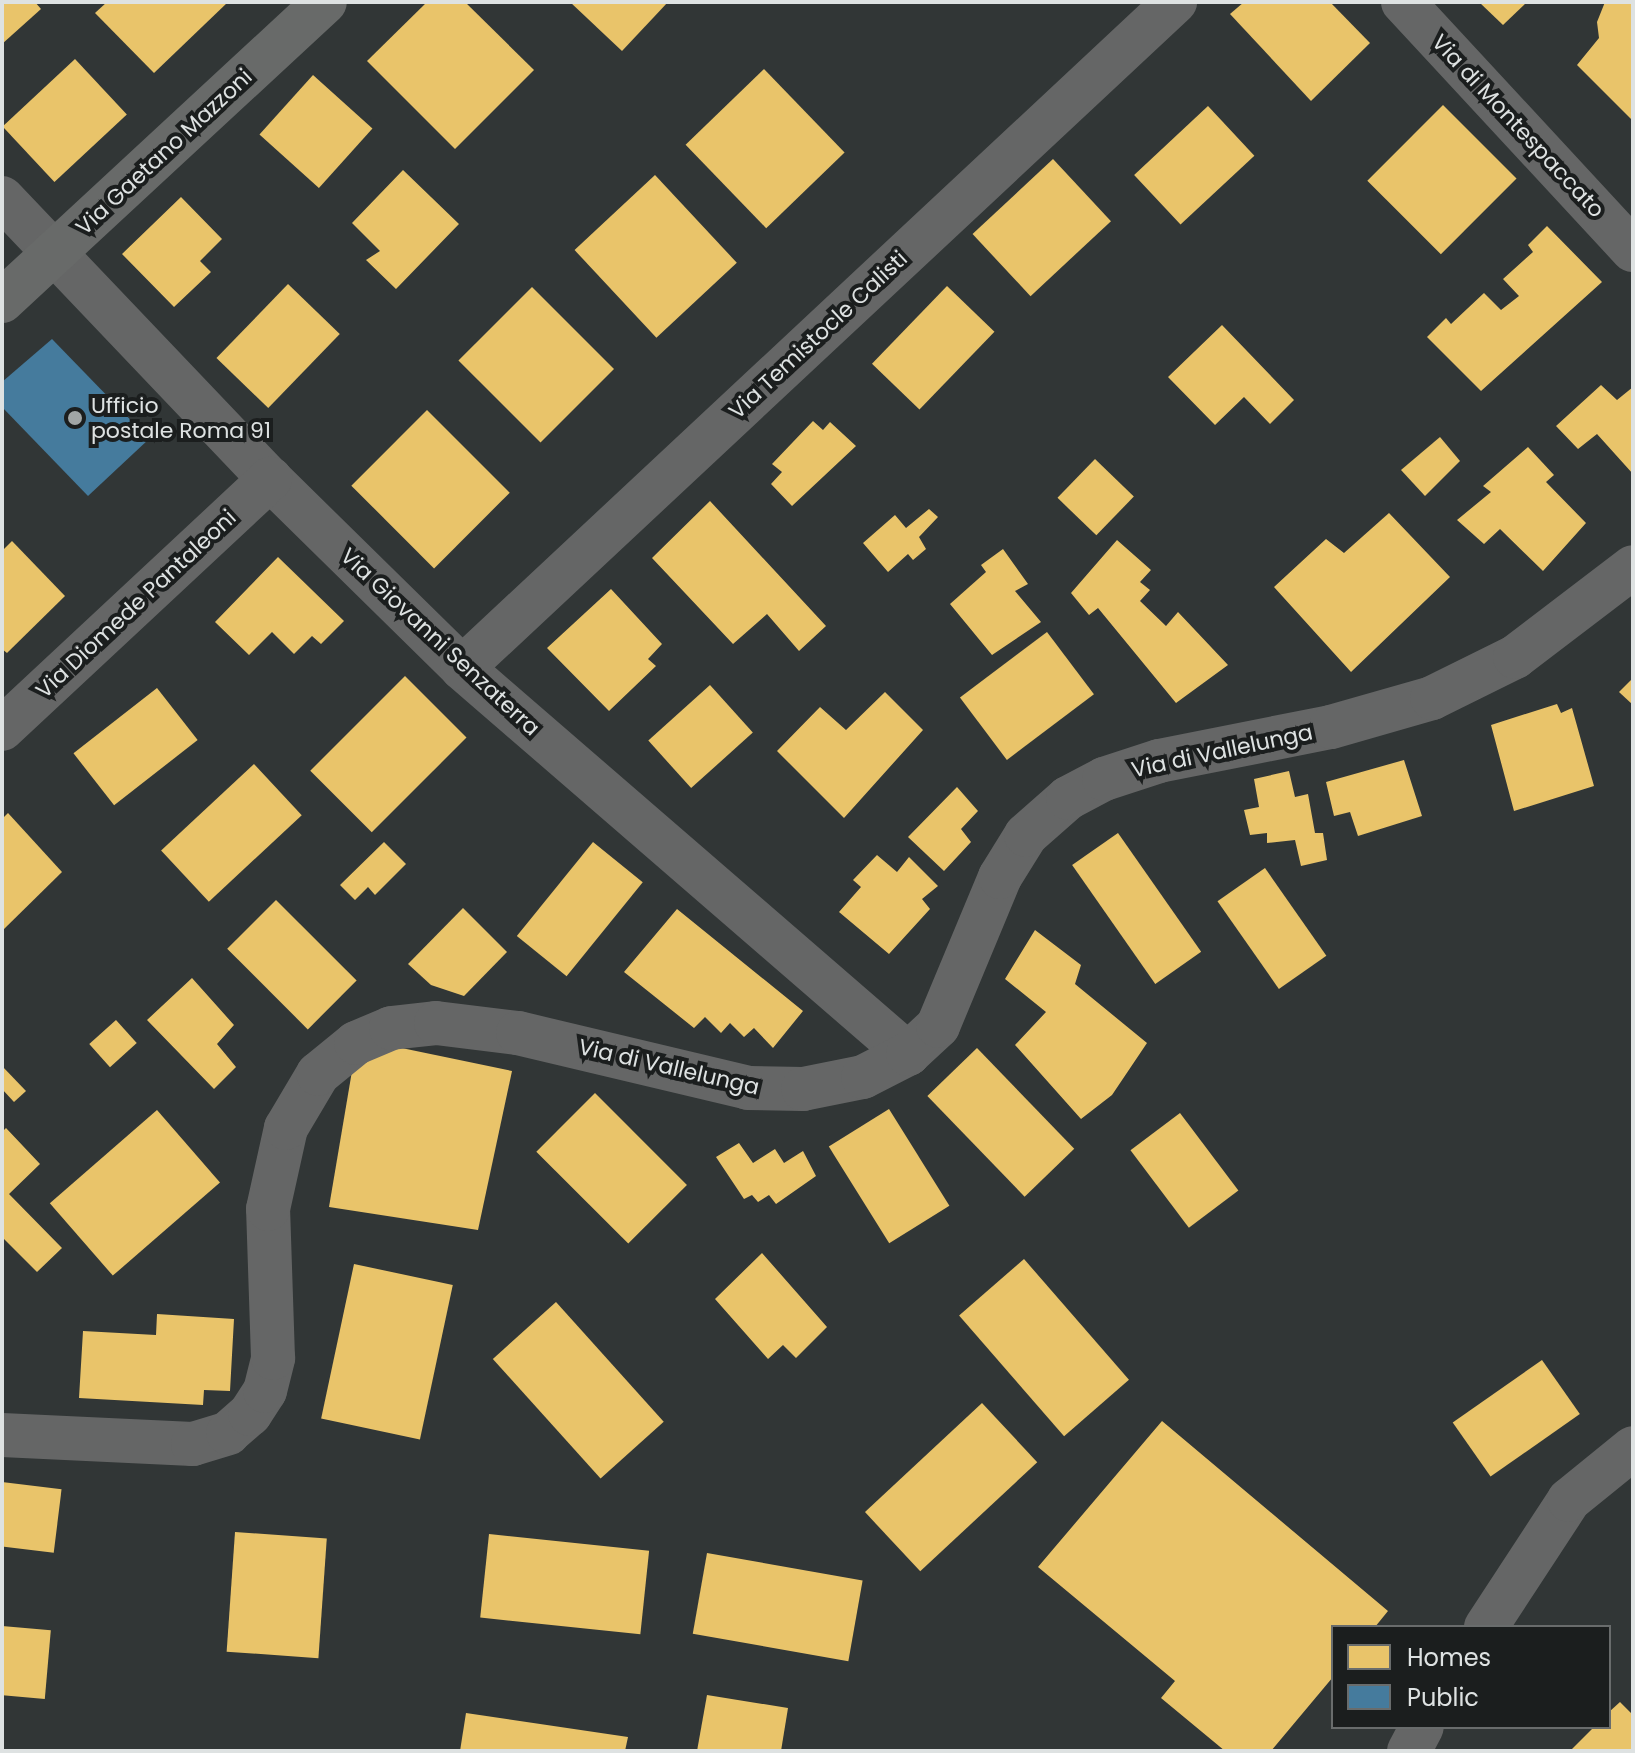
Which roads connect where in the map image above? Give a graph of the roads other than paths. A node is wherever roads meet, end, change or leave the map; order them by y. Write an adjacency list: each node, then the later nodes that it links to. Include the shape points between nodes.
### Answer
1 (325, 2): 6 (street, Via Gaetano Mazzoni)
2 (1175, 2): 10 (street, Via Temistocle Calisti)
3 (1403, 2): 5 (street, Via di Montespaccato)
4 (2, 198): 6 (street, Via Giovanni Senzaterra)
5 (1633, 250)
6 (53, 254): 7 (street, Via Gaetano Mazzoni); 8 (street, Via Giovanni Senzaterra)
7 (2, 301)
8 (270, 479): 10 (street, Via Giovanni Senzaterra); 11 (street, Via Diomede Pantaleoni)
9 (1633, 567): 12 (street, Via di Vallelunga, via 1515,657 1432,698 1331,727 1159,761 1104,779 1053,808 1026,835 1000,877 945,1014)
10 (462, 668): 12 (street, Via Giovanni Senzaterra)
11 (2, 729)
12 (908, 1054): 13 (street, Via di Vallelunga, via 842,1084 770,1090 479,1027 415,1024 371,1035 340,1052 318,1074 286,1128 268,1209 273,1358 265,1391 245,1420 228,1433 193,1444)
13 (2, 1435)
14 (1633, 1448): 15 (street, via 1569,1500)
15 (1487, 1625)
16 (1421, 1729): 17 (street)
17 (1409, 1751)

